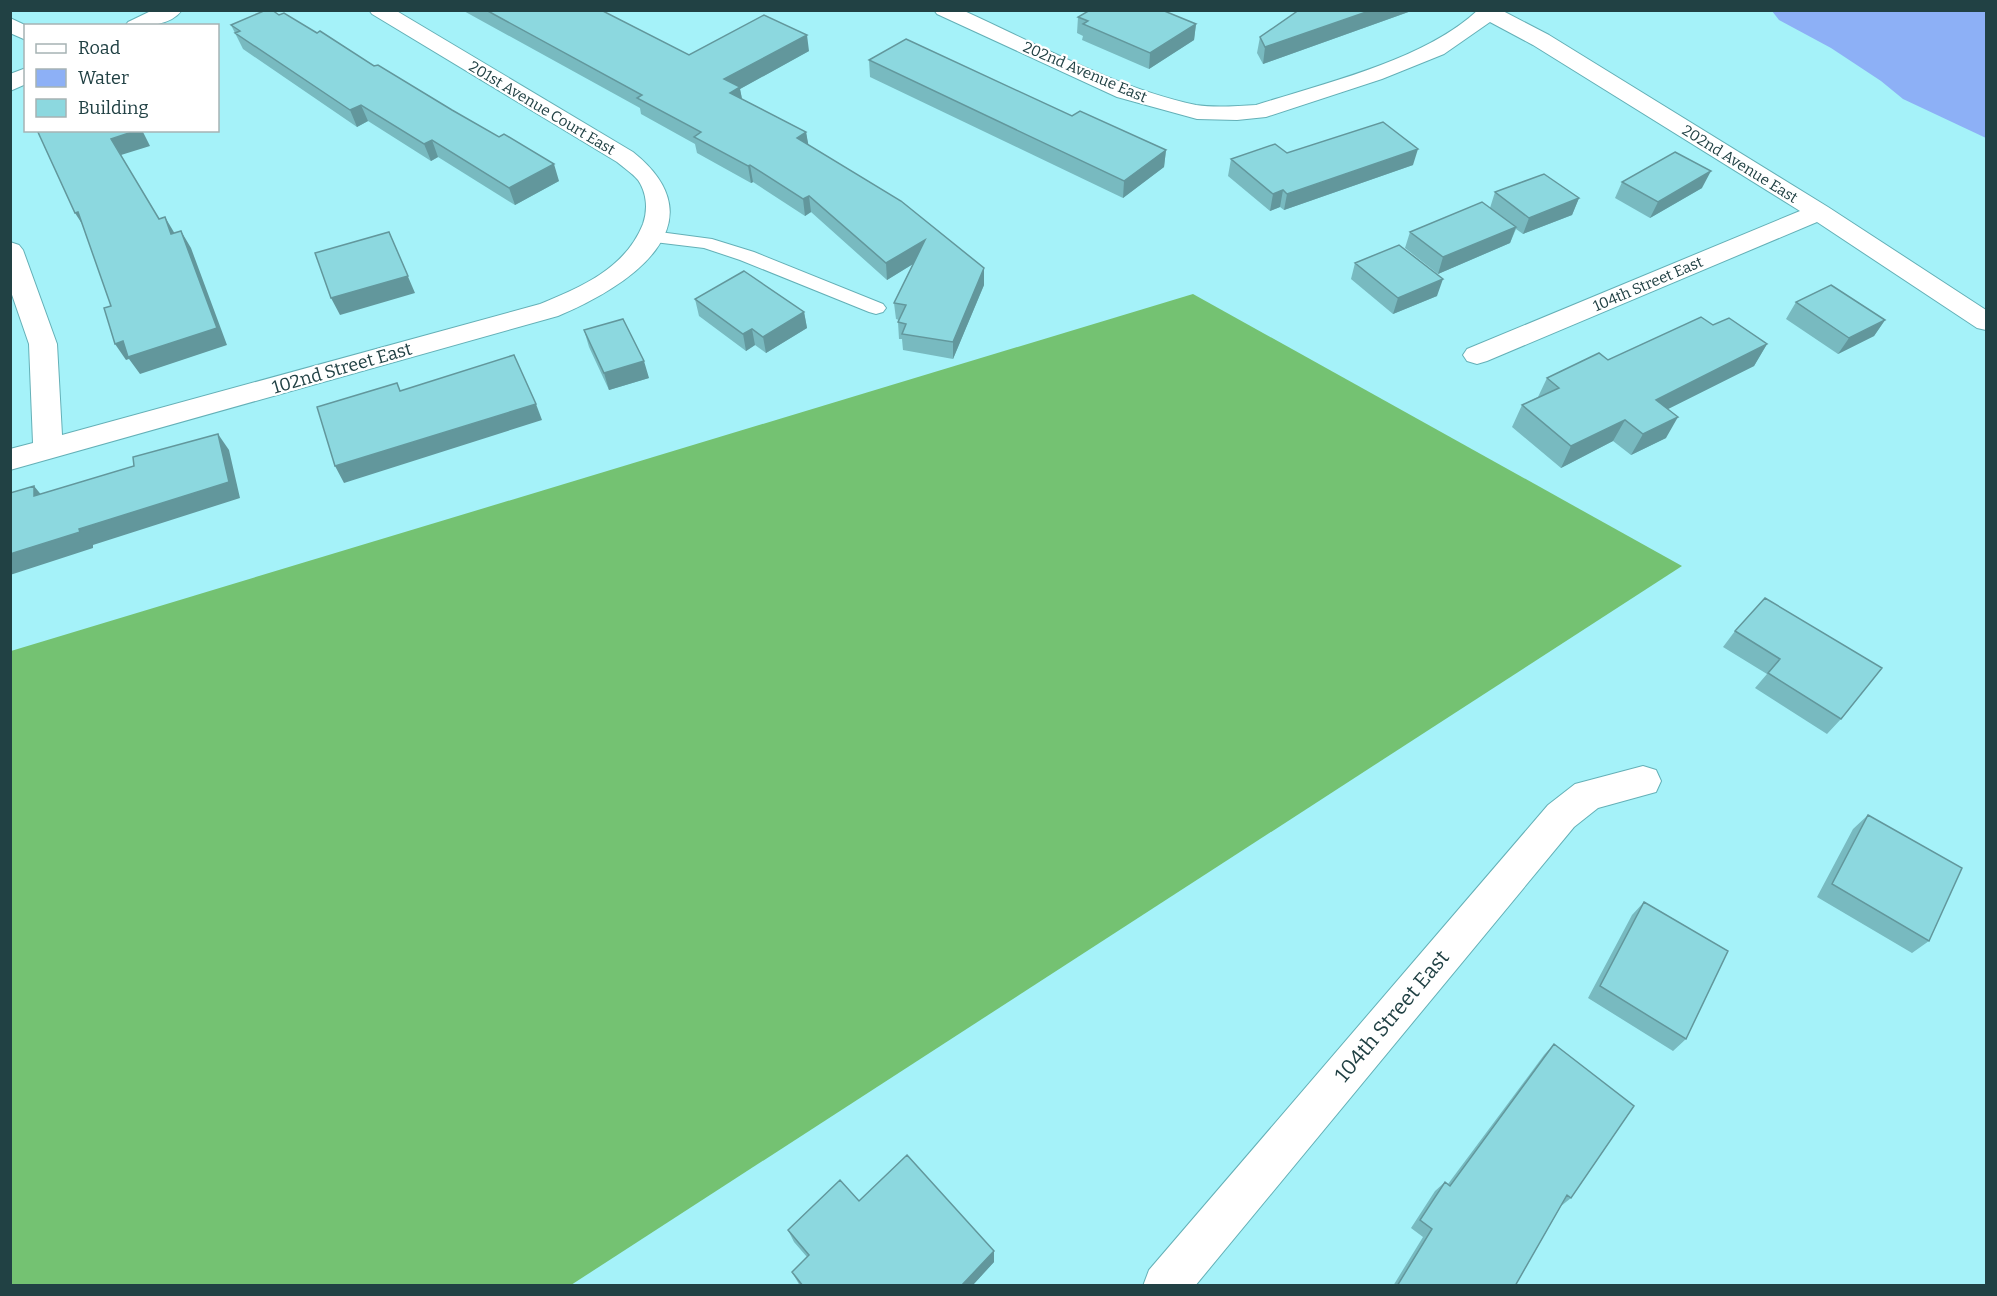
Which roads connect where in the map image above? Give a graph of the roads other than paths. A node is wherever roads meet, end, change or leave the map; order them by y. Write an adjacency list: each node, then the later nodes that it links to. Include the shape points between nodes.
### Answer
1 (172, 10): 6 (street)
2 (379, 10): 11 (street, 201st Avenue Court East, via 625,157 645,173 657,194 659,211)
3 (944, 10): 4 (street, 202nd Avenue East, via 1125,92 1197,112 1237,113 1258,112 1374,74 1436,49)
4 (1490, 12): 10 (street, 202nd Avenue East)
5 (10, 24): 7 (street)
6 (140, 24)
7 (24, 33)
8 (24, 75): 9 (street)
9 (10, 84)
10 (1819, 212): 14 (street, 202nd Avenue East); 15 (street, 104th Street East)
11 (652, 237): 13 (lane, via 706,243); 16 (street, 102nd Street East, via 636,259 609,282 549,310)
12 (10, 250): 16 (street, via 43,344)
13 (876, 308)
14 (1986, 322)
15 (1477, 355)
16 (48, 449): 17 (street, 102nd Street East)
17 (10, 460)
18 (1643, 781): 19 (street, 104th Street East, via 1588,795 1561,816)
19 (1165, 1286)

